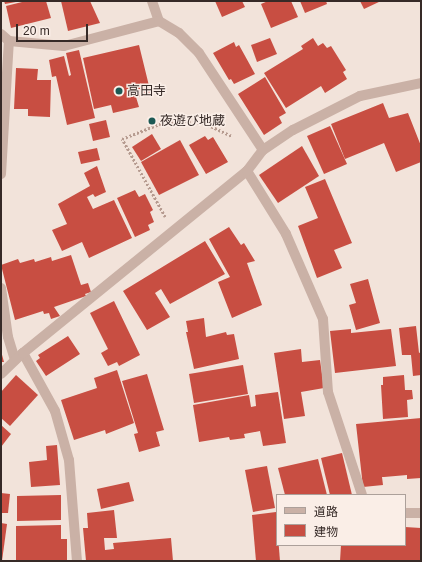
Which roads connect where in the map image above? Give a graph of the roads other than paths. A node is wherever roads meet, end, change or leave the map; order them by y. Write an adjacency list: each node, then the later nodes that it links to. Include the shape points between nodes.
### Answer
1 (152, 1): 2 (street)
2 (159, 21): 3 (street, via 64,46); 5 (street, via 179,33 199,53)
3 (5, 37): 7 (street)
4 (421, 83): 5 (street, via 360,96 293,130)
5 (263, 150): 6 (street)
6 (247, 171): 9 (street); 11 (street, via 286,234 323,319 328,392)
7 (1, 174)
8 (1, 288): 9 (street, via 8,337)
9 (19, 356): 10 (street); 14 (street, via 55,411 69,460)
10 (1, 374)
11 (362, 494)
12 (406, 513): 13 (street)
13 (421, 513)
14 (77, 561)

